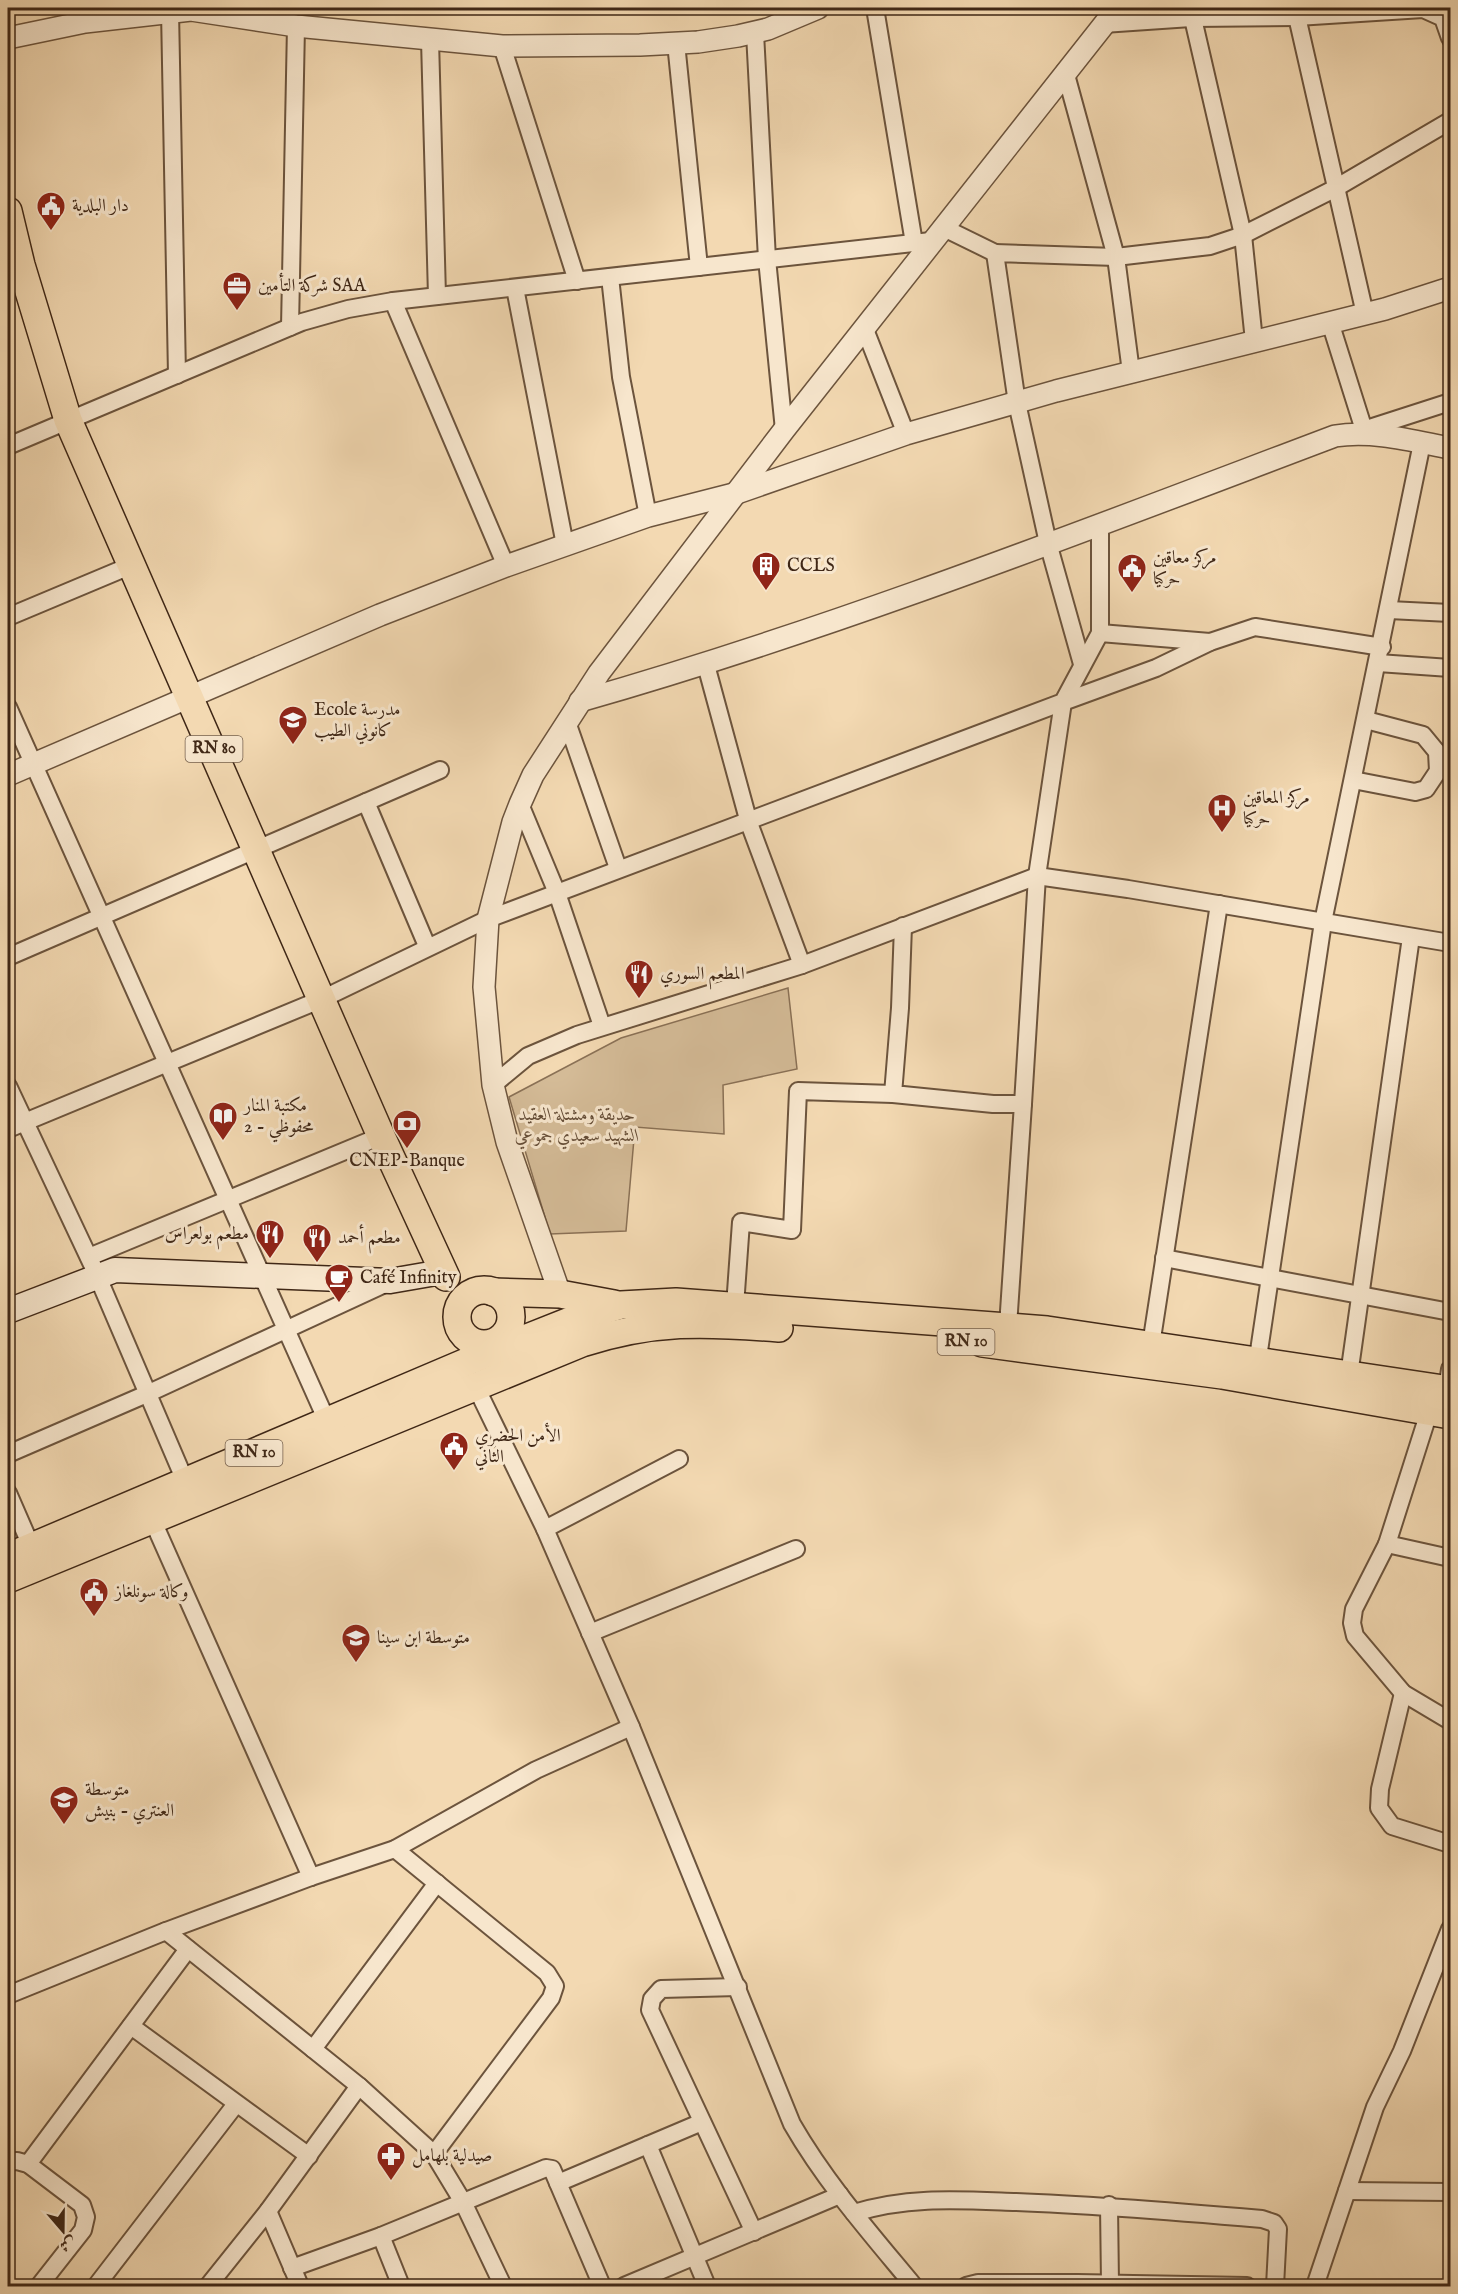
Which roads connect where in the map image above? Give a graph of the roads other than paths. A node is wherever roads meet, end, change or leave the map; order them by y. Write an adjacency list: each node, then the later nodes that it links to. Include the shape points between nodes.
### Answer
1 (818, 8): 9 (street)
2 (875, 8): 20 (street)
3 (1117, 8): 7 (street)
4 (170, 11): 8 (street, via 191,10); 10 (street, via 85,22); 37 (street)
5 (1296, 12): 6 (street); 11 (street, via 1423,9 1443,18); 17 (street)
6 (1191, 13): 7 (street); 19 (street)
7 (1103, 24): 15 (street)
8 (296, 26): 12 (street); 33 (street)
9 (755, 33): 13 (street); 23 (street)
10 (8, 38)
11 (1450, 38)
12 (430, 39): 14 (street); 29 (street)
13 (676, 43): 14 (street); 24 (street)
14 (502, 46): 26 (street)
15 (1065, 71): 20 (street); 22 (street)
16 (1450, 121): 17 (street)
17 (1334, 189): 19 (street); 31 (street)
18 (8, 211): 40 (main road, RN 80)
19 (1243, 235): 22 (street, via 1210,246); 35 (street)
20 (929, 237): 21 (street); 23 (street); 34 (street)
21 (995, 253): 22 (street); 39 (street)
22 (1116, 257): 36 (street)
23 (767, 259): 24 (street); 41 (street)
24 (699, 267): 25 (street)
25 (610, 277): 26 (street); 48 (street, via 621,377)
26 (577, 281): 27 (street)
27 (515, 288): 29 (street); 51 (street)
28 (1450, 288): 31 (street)
29 (437, 296): 30 (street)
30 (393, 301): 33 (street, via 348,309); 53 (street)
31 (1365, 314): 32 (street)
32 (1330, 322): 35 (street); 42 (street)
33 (290, 327): 37 (street)
34 (864, 327): 41 (street); 43 (street)
35 (1254, 341): 36 (street)
36 (1131, 372): 39 (street)
37 (177, 375): 40 (street)
38 (1450, 402): 42 (street)
39 (1017, 403): 43 (street); 50 (street)
40 (68, 420): 45 (street); 52 (main road, RN 80)
41 (784, 430): 47 (street)
42 (1359, 432): 44 (street); 49 (street, via 1335,436)
43 (906, 434): 47 (street)
44 (1422, 443): 46 (street); 54 (street)
45 (8, 446)
46 (1450, 448)
47 (734, 494): 48 (street); 64 (street)
48 (648, 516): 51 (street)
49 (1100, 524): 50 (street); 57 (street)
50 (1048, 543): 60 (street); 61 (street)
51 (566, 545): 53 (street)
52 (132, 565): 56 (street); 63 (main road, RN 80)
53 (506, 566): 63 (street)
54 (1389, 610): 55 (street); 59 (street)
55 (1450, 614)
56 (8, 617)
57 (1100, 633): 58 (street); 60 (street)
58 (1210, 642): 59 (street, via 1255,627); 65 (street, via 1156,668)
59 (1380, 655): 62 (street); 67 (street)
60 (1082, 664): 65 (street)
61 (706, 665): 64 (street); 76 (street)
62 (1450, 668)
63 (190, 695): 69 (street); 77 (main road, RN 80)
64 (580, 701): 68 (street)
65 (1064, 702): 76 (street); 79 (street)
66 (8, 707): 69 (street)
67 (1366, 720): 71 (street, via 1423,735 1437,752); 73 (street)
68 (567, 722): 75 (street, via 533,775); 78 (street)
69 (33, 764): 72 (street); 82 (street)
70 (440, 770): 74 (street)
71 (1444, 772): 73 (street, via 1426,789 1415,792)
72 (8, 775)
73 (1353, 780): 84 (street)
74 (366, 802): 77 (street); 88 (street)
75 (520, 804): 80 (street); 83 (street)
76 (749, 823): 78 (street); 90 (street)
77 (258, 850): 82 (street); 91 (main road, RN 80)
78 (618, 868): 80 (street)
79 (1036, 876): 81 (street); 85 (street); 97 (street)
80 (557, 893): 83 (street); 92 (street)
81 (1219, 904): 84 (street); 101 (street)
82 (101, 916): 89 (street); 93 (street)
83 (488, 919): 88 (street); 94 (street, via 484,987)
84 (1323, 922): 86 (street); 105 (street)
85 (903, 926): 90 (street); 96 (street)
86 (1412, 937): 87 (street); 109 (street)
87 (1450, 943)
88 (427, 946): 91 (street)
89 (8, 957)
90 (802, 965): 92 (street)
91 (322, 999): 93 (street); 99 (main road, RN 80)
92 (602, 1026): 94 (street, via 528,1056)
93 (167, 1064): 98 (street); 100 (street)
94 (493, 1085): 108 (street, via 507,1142)
95 (8, 1086): 98 (street)
96 (892, 1094): 97 (street); 111 (street, via 798,1091 792,1230 741,1222)
97 (1023, 1104): 114 (street)
98 (15, 1126): 102 (street)
99 (381, 1136): 100 (street); 103 (main road, RN 80)
100 (227, 1200): 102 (street); 104 (street)
101 (1164, 1258): 105 (street); 118 (street)
102 (93, 1266): 104 (main road); 112 (main road); 122 (street)
103 (444, 1275): 106 (main road); 107 (main road); 116 (main road, RN 80)
104 (262, 1277): 106 (main road); 115 (street)
105 (1272, 1279): 109 (street); 119 (street)
106 (390, 1281): 115 (street)
107 (486, 1291): 108 (main road); 116 (main road, via 463,1301); 117 (main road, via 502,1296 511,1312)
108 (560, 1294): 110 (main road)
109 (1360, 1296): 113 (street); 120 (street)
110 (621, 1305): 111 (main road, RN 10, via 676,1302); 117 (main road, RN 10)
111 (735, 1306): 114 (main road, RN 10)
112 (8, 1311)
113 (1450, 1312)
114 (1008, 1326): 118 (main road, RN 10)
115 (287, 1331): 122 (street); 124 (street)
116 (464, 1339): 117 (main road, via 482,1344); 121 (main road, RN 80); 124 (main road, RN 10)
117 (503, 1341): 121 (main road)
118 (1151, 1345): 119 (main road, RN 10)
119 (1256, 1371): 120 (main road, RN 10); 121 (main road, RN 10, via 1008,1345 689,1323 622,1330 533,1361); 123 (main road, RN 10)
120 (1349, 1375): 123 (main road, RN 10)
121 (482, 1392): 129 (main road, RN 10); 130 (street)
122 (149, 1394): 125 (street); 127 (street)
123 (1445, 1398): 131 (street)
124 (327, 1421): 127 (main road, RN 10)
125 (8, 1454)
126 (679, 1459): 130 (street)
127 (186, 1483): 133 (main road, RN 10)
128 (8, 1493): 133 (street)
129 (152, 1519): 133 (main road, RN 10); 142 (street)
130 (545, 1528): 136 (street)
131 (1387, 1544): 134 (street); 137 (street, via 1354,1609 1352,1623 1355,1636)
132 (796, 1549): 136 (street)
133 (26, 1557): 135 (main road, RN 10)
134 (1450, 1558)
135 (8, 1579)
136 (590, 1633): 139 (street)
137 (1403, 1693): 138 (street); 140 (street, via 1379,1808 1392,1826)
138 (1450, 1720)
139 (632, 1727): 141 (street, via 536,1770); 147 (street)
140 (1450, 1844)
141 (395, 1849): 142 (street); 143 (street)
142 (311, 1877): 145 (street)
143 (437, 1883): 150 (street); 155 (street, via 547,1972 555,1986 551,1998)
144 (1450, 1929): 160 (street, via 1402,2051 1375,2107)
145 (166, 1931): 146 (street); 148 (street)
146 (188, 1949): 149 (street); 150 (street)
147 (738, 1987): 153 (street, via 662,1989 652,1999 650,2010); 162 (street, via 792,2124)
148 (8, 1995)
149 (131, 2026): 152 (street); 158 (street)
150 (313, 2049): 151 (street)
151 (359, 2086): 155 (street); 156 (street)
152 (236, 2104): 156 (street); 174 (street)
153 (702, 2122): 154 (street); 167 (street)
154 (648, 2145): 159 (street); 169 (street)
155 (434, 2154): 163 (street)
156 (309, 2156): 165 (street)
157 (8, 2162): 158 (street)
158 (28, 2164): 173 (street, via 82,2205 86,2217 83,2230)
159 (558, 2183): 163 (street, via 552,2169 546,2168); 179 (street)
160 (1347, 2191): 161 (street); 186 (street)
161 (1450, 2192)
162 (840, 2195): 166 (street); 167 (street)
163 (464, 2202): 168 (street); 178 (street)
164 (1109, 2205): 166 (street, via 908,2200); 171 (street); 185 (street, via 1274,2223 1278,2229)
165 (268, 2211): 170 (street); 175 (street)
166 (854, 2213): 182 (street)
167 (754, 2232): 169 (street)
168 (381, 2236): 170 (street); 177 (street)
169 (694, 2257): 180 (street); 181 (street)
170 (292, 2268): 176 (street)
171 (1110, 2284): 172 (street); 184 (street)
172 (1077, 2285): 183 (street)
173 (39, 2286)
174 (96, 2286)
175 (208, 2286)
176 (300, 2286)
177 (401, 2286)
178 (503, 2286)
179 (602, 2286)
180 (624, 2286)
181 (707, 2286)
182 (914, 2286)
183 (966, 2286)
184 (1247, 2286)
185 (1275, 2286)
186 (1315, 2286)

